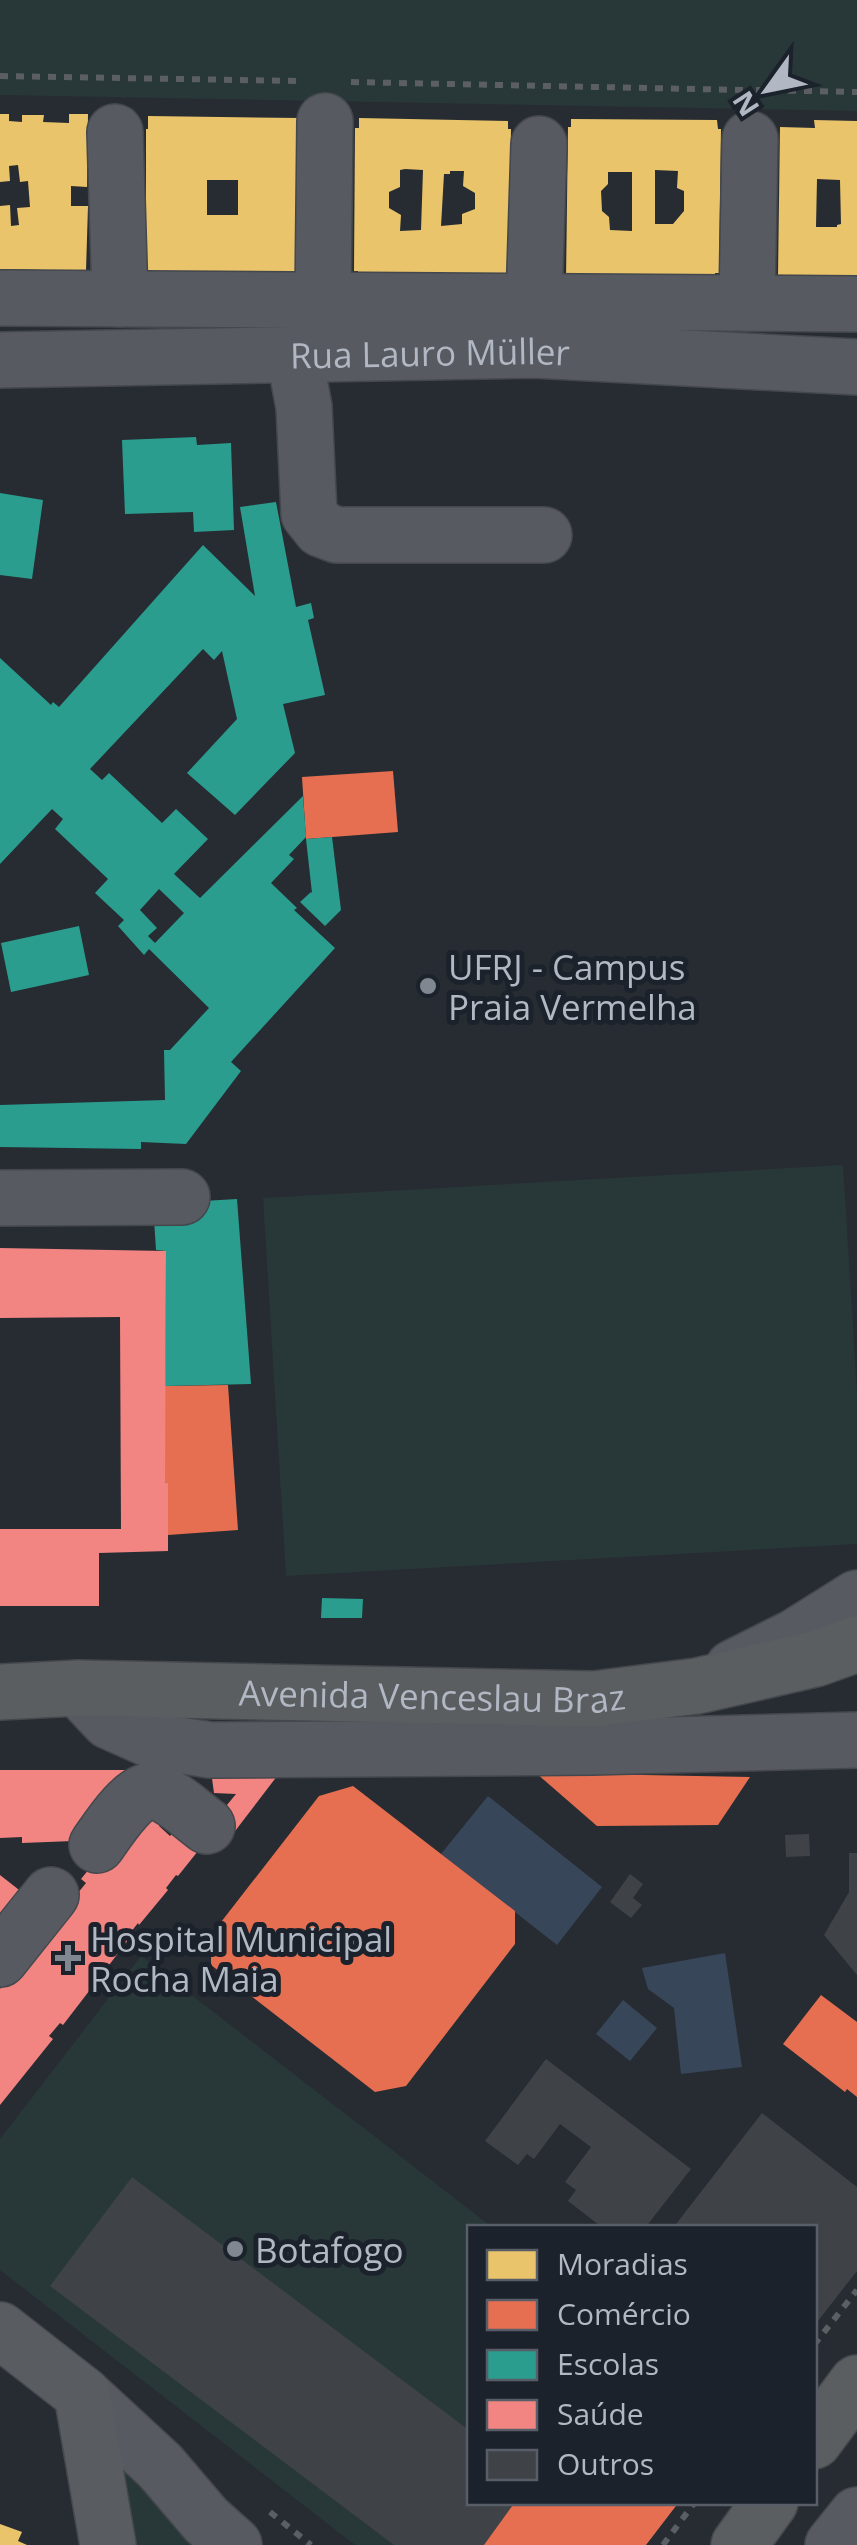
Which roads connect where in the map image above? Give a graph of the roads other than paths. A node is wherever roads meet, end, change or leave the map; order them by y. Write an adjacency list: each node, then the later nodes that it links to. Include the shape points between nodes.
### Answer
1 (321, 95): 7 (street)
2 (115, 132): 6 (street)
3 (750, 140): 9 (street)
4 (539, 144): 8 (street)
5 (0, 298): 6 (street)
6 (120, 299): 7 (street)
7 (323, 300): 8 (street)
8 (534, 302): 9 (street)
9 (747, 304): 10 (street)
10 (857, 304)
11 (294, 354): 12 (street, Rua Lauro Müller); 13 (street, Rua Lauro Müller, via 534,350); 14 (street, via 304,407 309,514 321,529 336,535)
12 (0, 360)
13 (857, 367)
14 (544, 535)
15 (182, 1197): 16 (street)
16 (0, 1198)
17 (857, 1598): 19 (street)
18 (857, 1644): 19 (highway, Avenida Venceslau Braz)
19 (697, 1686): 22 (highway, Avenida Venceslau Braz)
20 (78, 1688): 21 (highway, Avenida Venceslau Braz); 22 (highway, Avenida Venceslau Braz); 24 (street, via 109,1721)
21 (0, 1692)
22 (593, 1723): 23 (street); 24 (street, via 323,1760)
23 (857, 1740)
24 (176, 1744): 25 (street, via 188,1812 152,1790 143,1792)
25 (97, 1845)
26 (51, 1895): 27 (street)
27 (0, 1959)
28 (0, 2330): 30 (main road)
29 (857, 2383): 31 (highway)
30 (82, 2394): 32 (street); 35 (main road)
31 (817, 2438)
32 (160, 2466): 36 (street); 37 (street, via 198,2482)
33 (768, 2505): 38 (highway)
34 (857, 2515): 39 (street)
35 (108, 2545)
36 (234, 2545)
37 (277, 2545)
38 (739, 2545)
39 (833, 2545)

